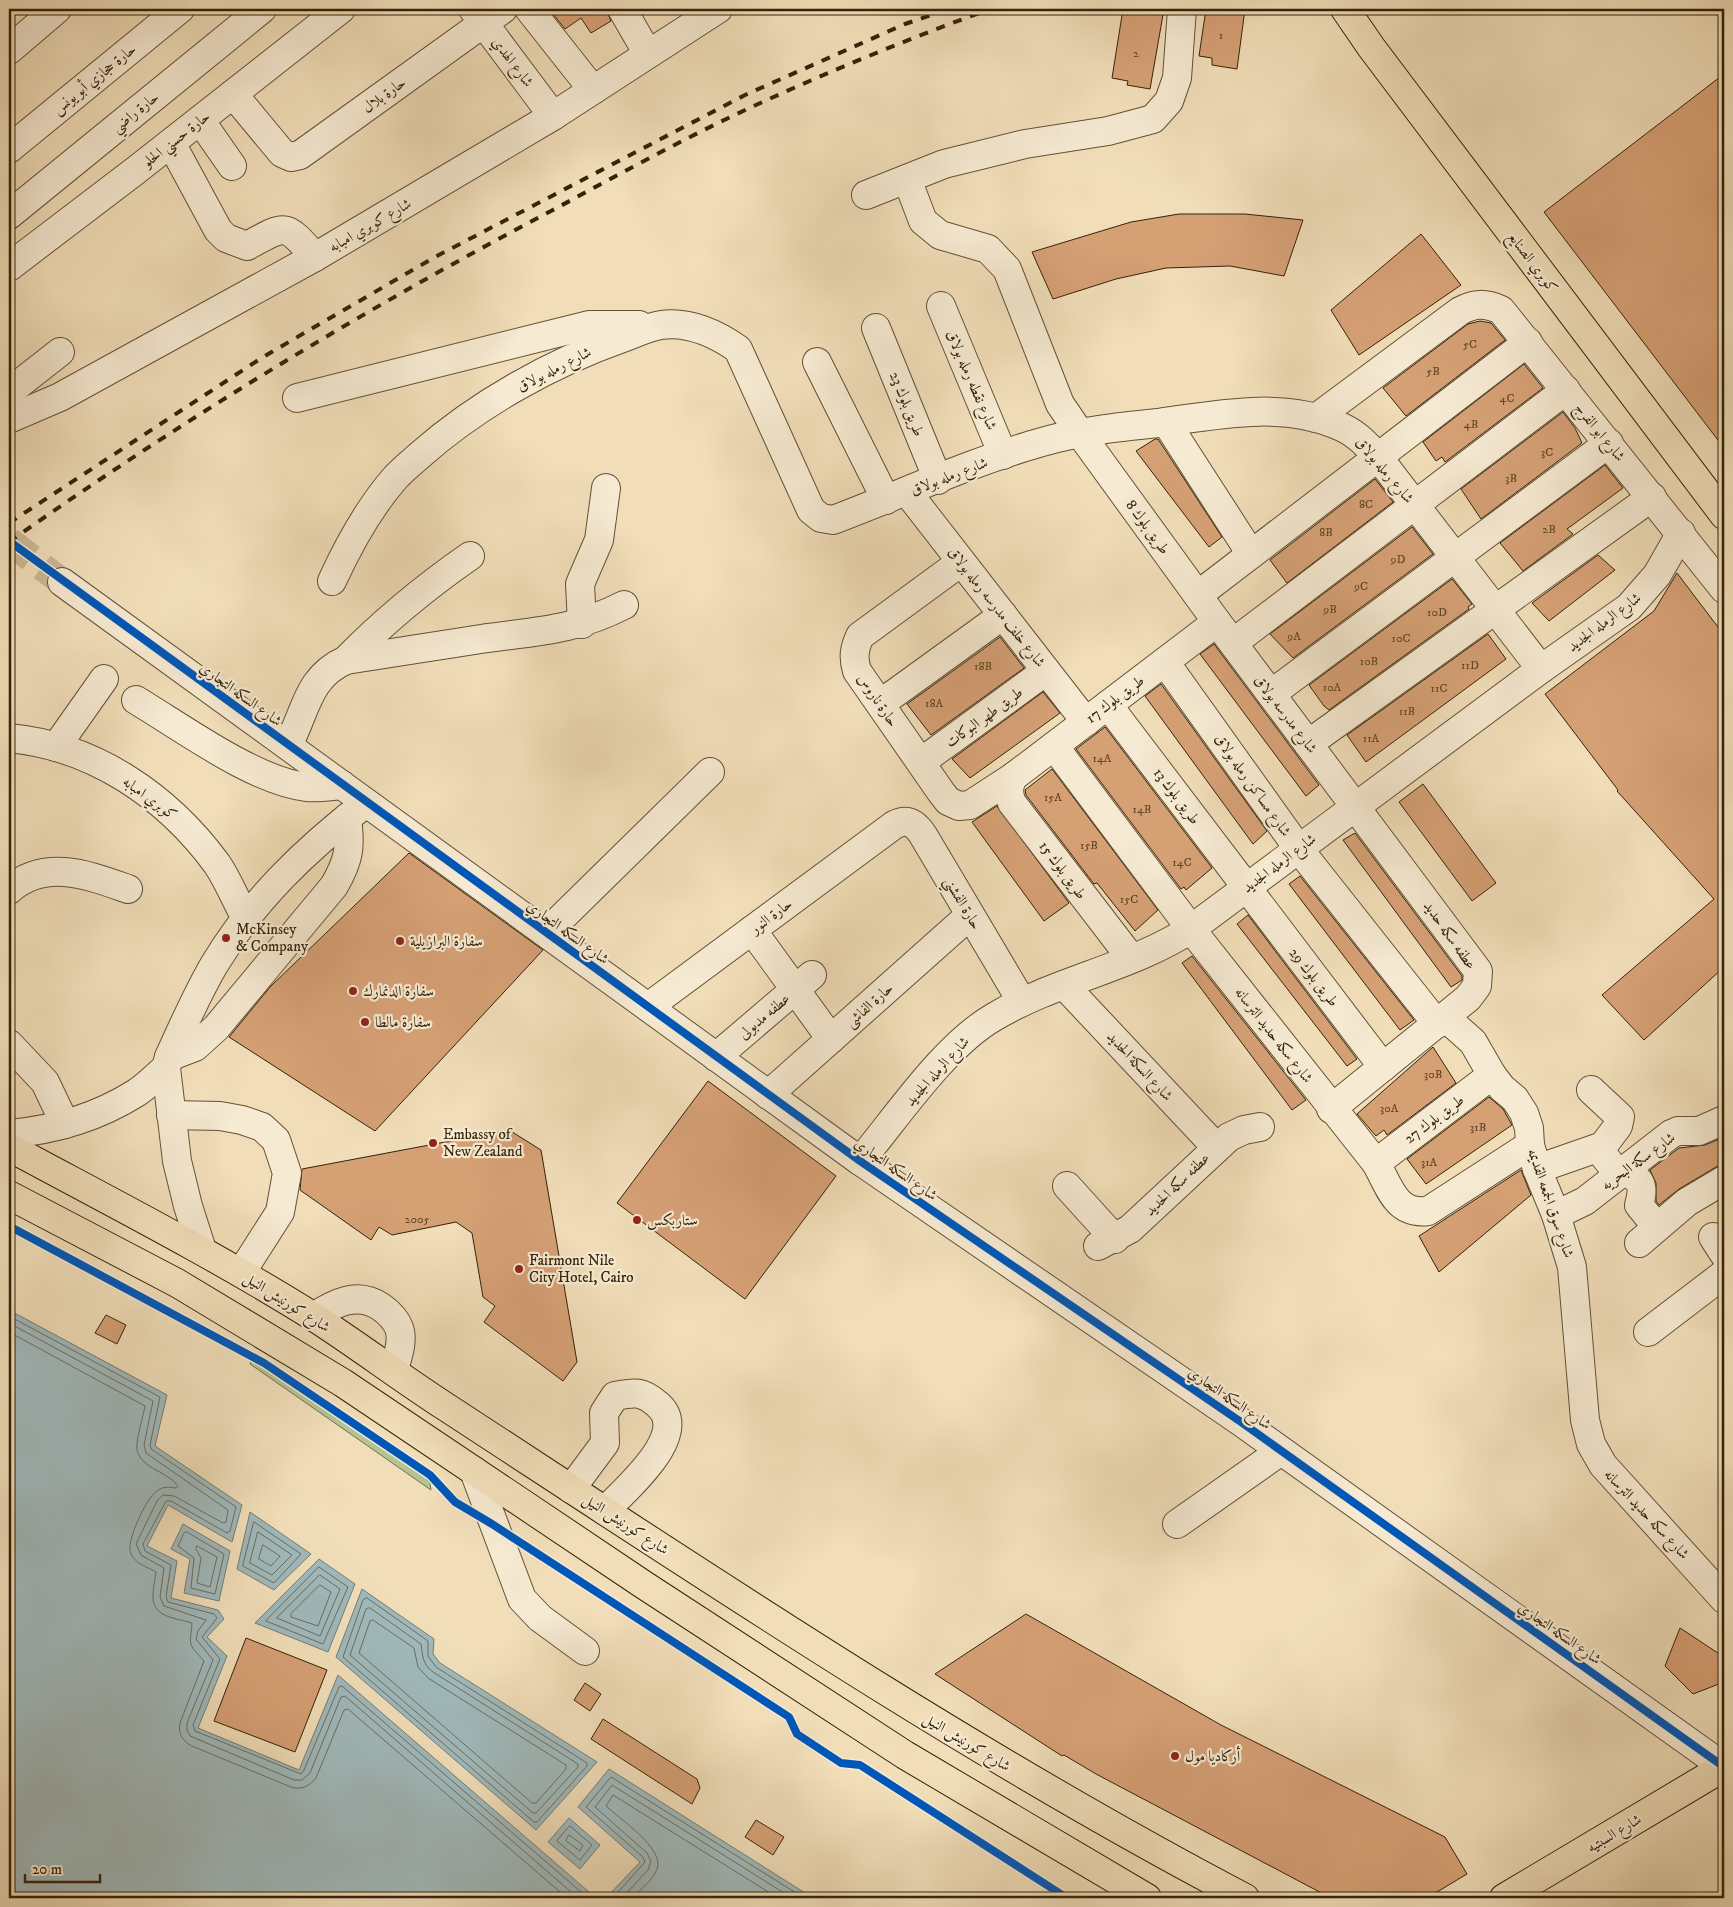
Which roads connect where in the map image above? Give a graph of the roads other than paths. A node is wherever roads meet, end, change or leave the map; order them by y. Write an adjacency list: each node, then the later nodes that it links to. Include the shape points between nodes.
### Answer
1 (56, 9): 11 (street)
2 (180, 9): 18 (street, حارة حجازي أبو يونس)
3 (262, 9): 22 (street, حارة راضي)
4 (341, 9): 14 (street, حارة حسني الحلو)
5 (529, 9): 13 (street)
6 (622, 9): 12 (street)
7 (718, 9): 12 (street, شارع كوبري امبابه)
8 (1182, 9): 20 (street, via 1177,78 1169,101 1153,119 1108,131 1025,144 944,164)
9 (1345, 9): 46 (main road, كوبري الصنايع, via 1370,47)
10 (486, 13): 14 (street, حارة بلال, via 300,155 291,157 282,153); 15 (street, شارع الهدي)
11 (10, 45)
12 (648, 54): 13 (street, شارع كوبري امبابه)
13 (593, 90): 15 (street, شارع كوبري امبابه)
14 (233, 94): 16 (street, حارة حسني الحلو)
15 (553, 116): 23 (street, شارع كوبري امبابه)
16 (200, 120): 17 (street, حارة حسني الحلو); 19 (street)
17 (171, 143): 23 (street, via 218,230 226,238 247,246 275,230 284,230 294,233); 24 (street, حارة حسني الحلو)
18 (9, 150)
19 (232, 166)
20 (907, 179): 21 (street); 37 (street, طريق بلوك 8, via 923,221 940,235 988,249 1008,269 1060,404)
21 (866, 195)
22 (9, 215)
23 (315, 257): 35 (street, شارع كوبري امبابه, via 87,383)
24 (9, 267)
25 (941, 306): 39 (street, شارع نقطه رمله بولاق)
26 (660, 325): 33 (street, via 589,325); 43 (street, شارع رمله بولاق, via 702,329 738,349 805,499 820,518 833,520); 52 (street, شارع رمله بولاق, via 598,347 486,405 439,438 396,477 370,509)
27 (876, 328): 41 (street, طريق بلوك 23)
28 (1528, 342): 31 (street, شارع ابو الفرج); 34 (street, شارع ابو الفرج, via 1501,310 1473,304 1460,310); 40 (street)
29 (60, 352): 32 (street)
30 (817, 362): 43 (street, شارع خلف مدرسه رمله بولاق)
31 (1566, 390): 38 (street, شارع ابو الفرج); 45 (street, طريق بلوك 17)
32 (9, 392)
33 (297, 398)
34 (1316, 418): 36 (street, شارع رمله بولاق, via 1284,412); 40 (street, شارع رمله بولاق, via 1356,434)
35 (9, 419)
36 (1166, 422): 37 (street, شارع رمله بولاق); 48 (street)
37 (1079, 432): 39 (street, شارع رمله بولاق); 55 (street, طريق بلوك 8)
38 (1609, 443): 44 (street, شارع ابو الفرج); 50 (street)
39 (1003, 455): 41 (street, شارع رمله بولاق)
40 (1378, 457): 45 (street, شارع رمله بولاق); 48 (street)
41 (938, 480): 43 (street, شارع رمله بولاق)
42 (606, 488): 59 (street, via 599,540 580,584)
43 (897, 497): 51 (street, شارع خلف مدرسه رمله بولاق)
44 (1652, 498): 47 (street, شارع ابو الفرج); 57 (street)
45 (1414, 505): 50 (street, شارع رمله بولاق); 60 (street, طريق بلوك 17)
46 (1724, 515)
47 (1681, 533): 54 (street, شارع ابو الفرج); 63 (street, شارع الرمله الجديد, via 1657,575 1629,607)
48 (1251, 554): 55 (street)
49 (470, 556): 61 (street, via 391,616)
50 (1455, 558): 57 (street, شارع رمله بولاق); 66 (street)
51 (961, 562): 58 (street, شارع خلف مدرسه رمله بولاق); 68 (street, حارة ناروس, via 860,636 855,647 857,671)
52 (332, 581)
53 (62, 582): 73 (street, شارع السكه التجاري)
54 (1724, 589)
55 (1198, 595): 60 (street, طريق بلوك 8)
56 (624, 605): 59 (street)
57 (1495, 610): 63 (street, شارع رمله بولاق); 72 (street)
58 (1003, 615): 64 (street, شارع خلف مدرسه رمله بولاق); 68 (street)
59 (582, 624): 61 (street, via 548,632)
60 (1225, 632): 62 (street, طريق بلوك 17); 66 (street, شارع مدرسه بولاق)
61 (346, 660): 73 (street, via 331,667 318,679)
62 (1165, 662): 69 (street, طريق بلوك 17); 83 (street, شارع مساكن رمله بولاق)
63 (1541, 669): 80 (street, شارع الرمله الجديد)
64 (1046, 671): 70 (street, شارع خلف مدرسه رمله بولاق); 76 (street, طريق طهر البوكات)
65 (104, 679): 75 (street)
66 (1271, 694): 72 (street, شارع مدرسه بولاق)
67 (136, 700): 79 (street, via 276,780 308,787)
68 (880, 704): 76 (street, حارة ناروس)
69 (1108, 705): 70 (street, طريق بلوك 17); 84 (street, طريق بلوك 13)
70 (1086, 722): 74 (street, طريق بلوك 17)
71 (9, 738): 75 (street, كوبري امبابه)
72 (1308, 744): 80 (street, شارع مدرسه بولاق)
73 (288, 745): 79 (street, شارع السكه التجاري)
74 (1054, 746): 78 (street, طريق بلوك 17); 89 (street, شارع سكه حديد الترسانه)
75 (56, 748): 88 (street, كوبري امبابه, via 86,757 137,784 182,821 218,866)
76 (921, 762): 78 (street, حارة ناروس, via 948,801 959,806 970,805)
77 (710, 772): 91 (street)
78 (1013, 777): 92 (street, طريق بلوك 15, via 1009,785 1012,803)
79 (342, 786): 81 (street, شارع السكه التجاري)
80 (1354, 807): 83 (street, شارع الرمله الجديد); 97 (street, عطفه سكه حديد, via 1478,971 1477,986 1468,998)
81 (356, 810): 88 (street, via 281,876); 91 (street, شارع السكه التجاري); 101 (street, via 347,864 334,886 216,1028 195,1047)
82 (894, 825): 87 (street, حارة الفشني, via 907,821 919,829); 90 (street, حارة النور)
83 (1298, 848): 84 (street, شارع الرمله الجديد); 97 (street, شارع مساكن رمله بولاق)
84 (1245, 887): 89 (street, شارع الرمله الجديد); 102 (street, طريق بلوك 29)
85 (128, 889): 86 (street, via 87,875 55,870 19,881)
86 (9, 890)
87 (970, 915): 95 (street, حارة الفشني); 98 (street, حارة الفاشى)
88 (246, 918): 101 (street, via 214,966)
89 (1191, 928): 92 (street, شارع الرمله الجديد, via 1172,941); 106 (street, شارع سكه حديد الترسانه)
90 (752, 930): 93 (street); 96 (street, حارة النور)
91 (546, 933): 96 (street, شارع السكه التجاري)
92 (1131, 958): 94 (street, شارع الرمله الجديد)
93 (803, 982): 98 (street); 100 (street, عطفه مدبولى)
94 (1064, 985): 95 (street, شارع الرمله الجديد); 114 (street, شارع السكة الحديد)
95 (1022, 1002): 116 (street, شارع الرمله الجديد, via 993,1017 966,1037 943,1060)
96 (648, 1007): 100 (street, شارع السكه التجاري)
97 (1441, 1020): 102 (street, عطفه سكه حديد); 103 (street, شارع سوق الجمعه القديمه, via 1473,1042)
98 (831, 1039): 105 (street, حارة الفاشى)
99 (9, 1044): 109 (street, via 45,1082)
100 (716, 1057): 105 (street, شارع السكه التجاري)
101 (167, 1063): 107 (street); 109 (street, via 137,1092 102,1111)
102 (1383, 1067): 106 (street, عطفه سكه حديد)
103 (1492, 1075): 115 (street, شارع سوق الجمعه القديمه, via 1524,1113); 117 (street, طريق بلوك 27)
104 (1591, 1090): 112 (street, via 1620,1116 1618,1126)
105 (768, 1095): 116 (street, شارع السكه التجاري)
106 (1331, 1109): 117 (street, شارع سكه حديد الترسانه)
107 (171, 1115): 123 (street, via 177,1161); 124 (street, via 242,1120 262,1127 276,1140 287,1173 280,1212)
108 (1724, 1120): 118 (street, شارع سكة البحريه, via 1699,1131 1671,1134)
109 (64, 1124): 111 (street)
110 (1260, 1127): 114 (street, عطفه سكه الحديد, via 1229,1136)
111 (9, 1134)
112 (1602, 1146): 115 (street, شارع سكه حديد الترسانه); 118 (street, via 1609,1163)
113 (9, 1147): 123 (main road, شارع كورنيش النيل)
114 (1216, 1147): 120 (street, عطفه سكه الحديد, via 1130,1229 1106,1242)
115 (1534, 1157): 117 (street, شارع سكه حديد الترسانه, via 1428,1211 1414,1213 1401,1206); 122 (street, شارع سوق الجمعه القديمه)
116 (860, 1161): 130 (street, شارع السكه التجاري)
117 (1376, 1163)
118 (1621, 1172): 119 (street, via 1636,1178 1641,1184 1643,1192 1639,1205 1647,1235 1686,1202); 122 (street, شارع سكة البحريه, via 1585,1201)
119 (1724, 1180)
120 (1067, 1186)
121 (9, 1194): 131 (main road, via 249,1326 343,1383)
122 (1556, 1215): 129 (street, شارع سوق الجمعه القديمه, via 1572,1267)
123 (202, 1250): 124 (main road, شارع كورنيش النيل)
124 (241, 1273): 126 (main road, شارع كورنيش النيل)
125 (1724, 1274): 127 (street)
126 (313, 1317): 128 (main road, شارع كورنيش النيل); 128 (street, via 333,1304 354,1298 371,1300 388,1312 399,1328 400,1344)
127 (1648, 1332)
128 (394, 1370): 132 (main road, شارع كورنيش النيل)
129 (1585, 1420): 135 (street, شارع سكه حديد الترسانه, via 1591,1444 1602,1465)
130 (1281, 1451): 134 (street); 137 (street, شارع السكه التجاري)
131 (474, 1471): 136 (street, via 522,1598 540,1618); 139 (main road, via 905,1755)
132 (571, 1489): 133 (main road, شارع كورنيش النيل); 133 (street, via 605,1443 604,1413 615,1396 631,1392 646,1394 665,1410 669,1425 666,1440)
133 (605, 1511): 140 (main road, شارع كورنيش النيل, via 932,1721 1143,1844)
134 (1177, 1524)
135 (1723, 1593)
136 (584, 1651)
137 (1724, 1767): 138 (main road, شارع السبتيه)
138 (1508, 1897)
139 (1147, 1898)
140 (1244, 1898)

